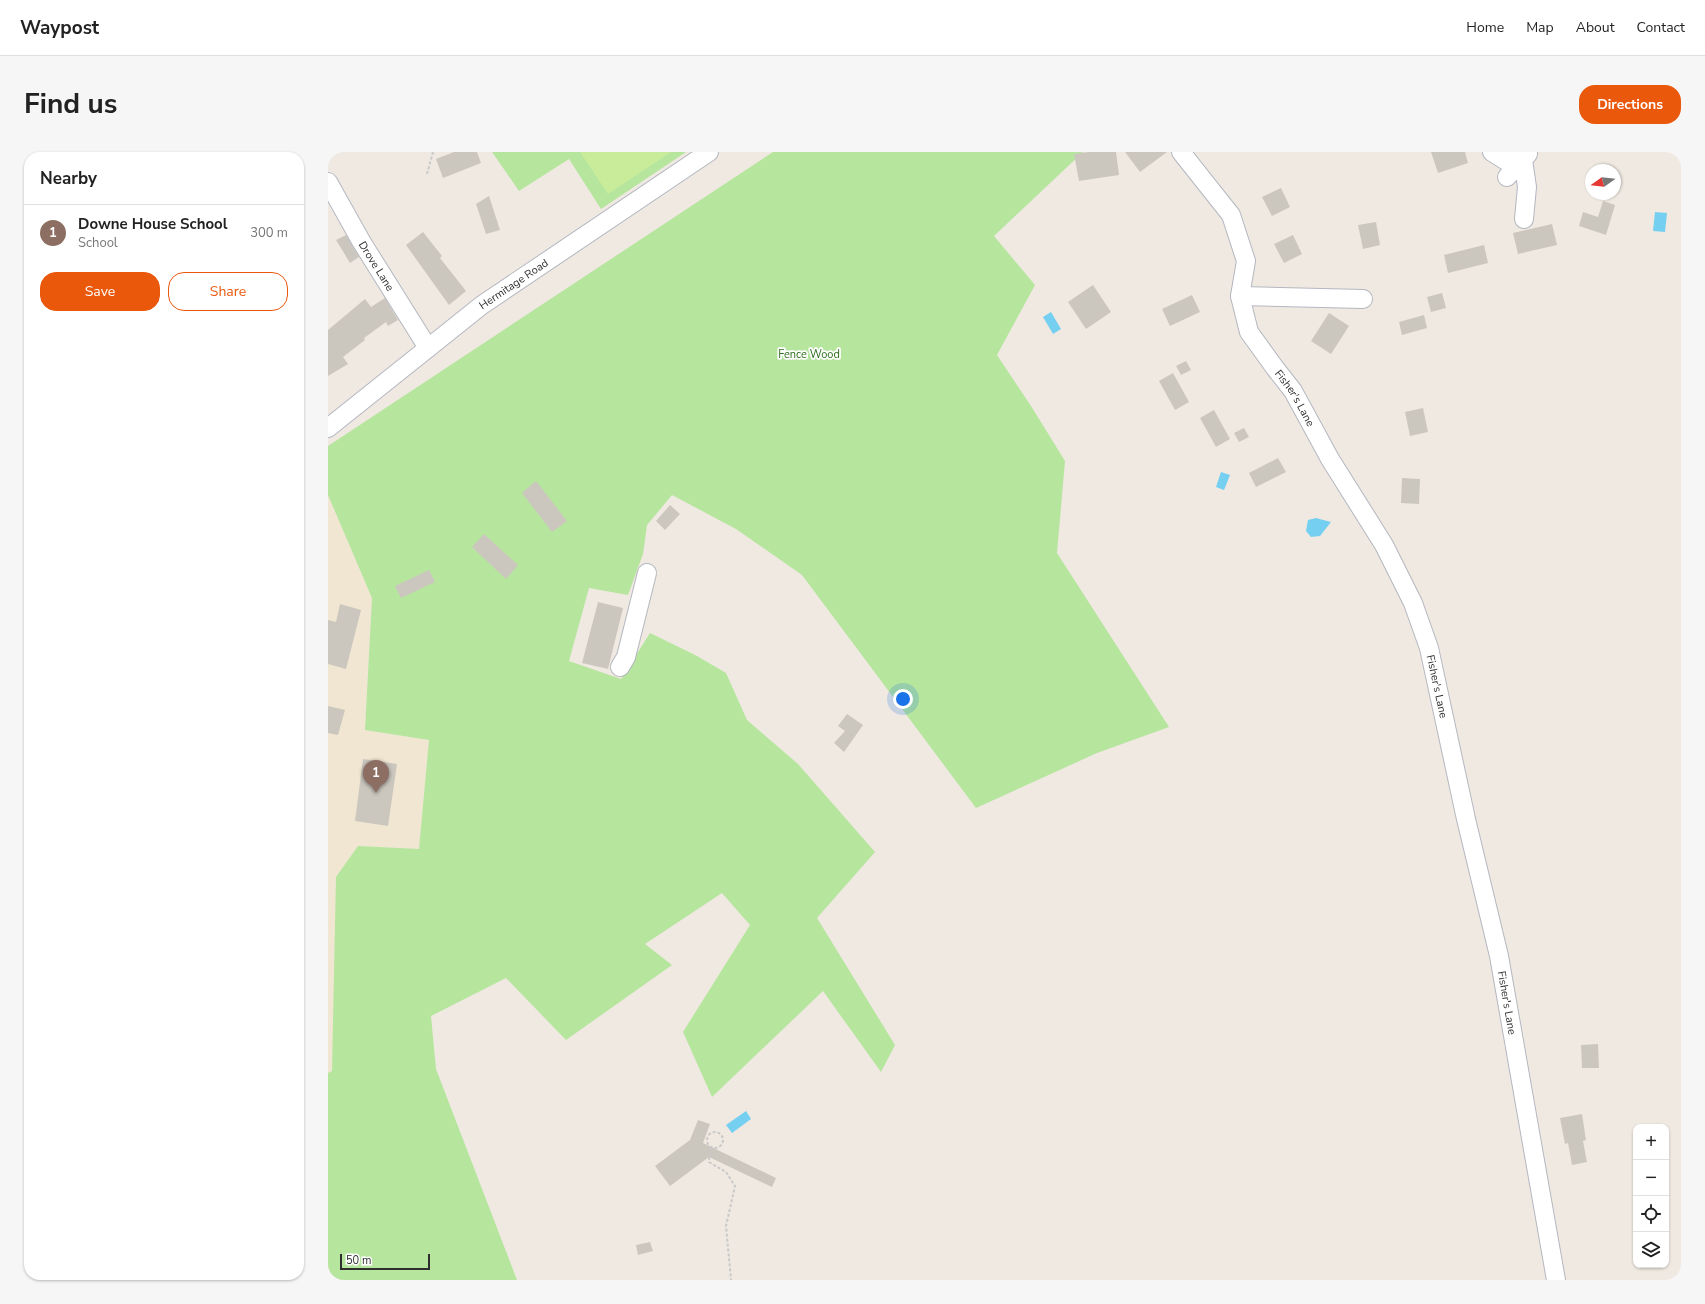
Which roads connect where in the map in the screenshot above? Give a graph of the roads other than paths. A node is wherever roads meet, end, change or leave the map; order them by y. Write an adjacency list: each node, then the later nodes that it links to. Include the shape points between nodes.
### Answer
1 (709, 152): 9 (street, Hermitage Road, via 482,305)
2 (1181, 152): 7 (street, Fisher's Lane, via 1231,215 1246,261)
3 (1492, 152): 4 (street)
4 (1517, 162): 6 (street, via 1527,187)
5 (328, 182): 9 (street, Drove Lane, via 361,241)
6 (1524, 219)
7 (1240, 296): 8 (street); 13 (street, Fisher's Lane, via 1248,332 1293,391 1330,459 1384,545 1413,603 1429,648 1499,956)
8 (1363, 299)
9 (428, 348): 10 (street, Hermitage Road)
10 (328, 428)
11 (647, 573): 12 (street, via 626,657)
12 (620, 667)
13 (1556, 1280)

